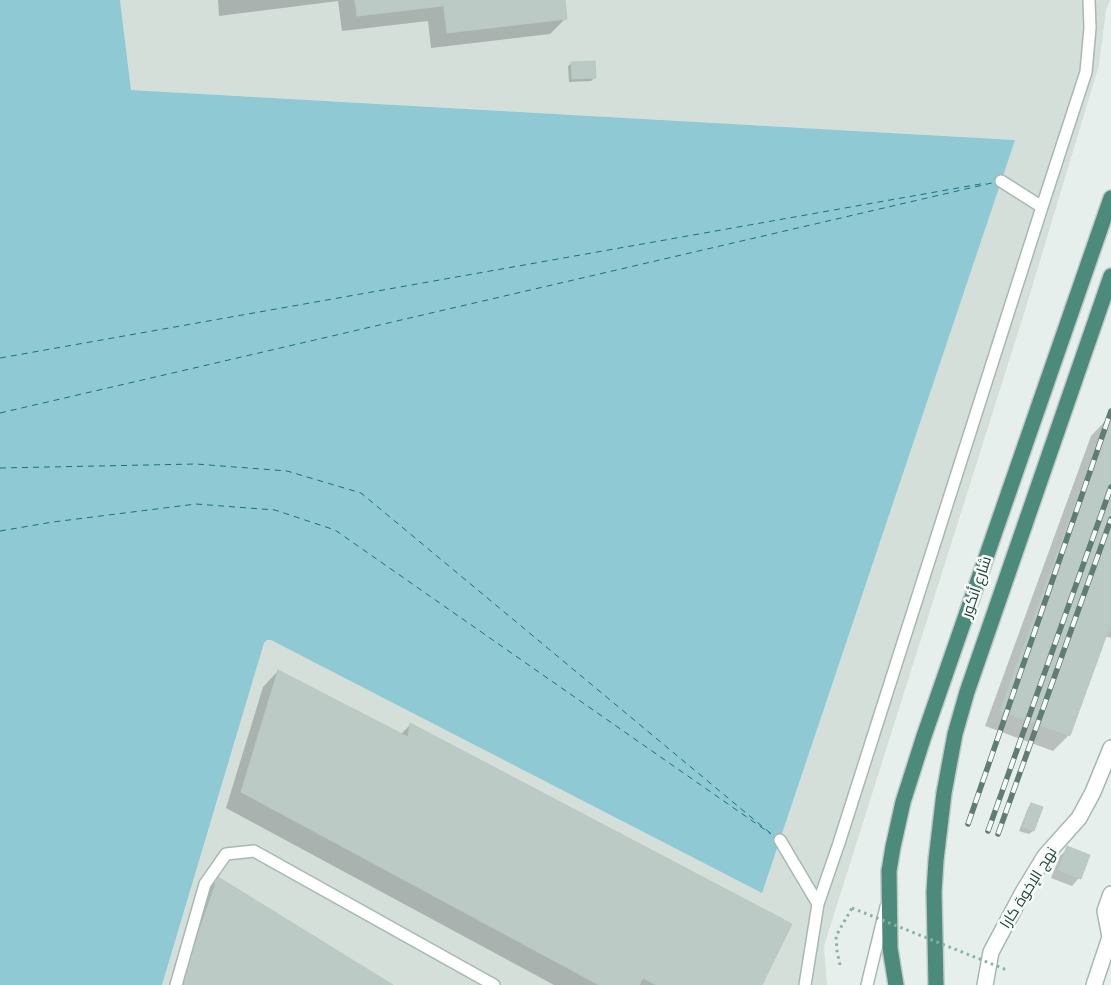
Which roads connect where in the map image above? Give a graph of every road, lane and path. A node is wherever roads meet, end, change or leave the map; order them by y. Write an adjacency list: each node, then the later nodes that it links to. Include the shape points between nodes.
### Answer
1 (1089, 0): 4 (lane, via 1086,72)
2 (1002, 181): 4 (lane)
3 (1111, 198): 8 (highway, شارع أنكور, via 911,776 893,847)
4 (1042, 207): 10 (lane)
5 (1111, 276): 19 (highway, شارع أنكور, via 955,734 936,860)
6 (1111, 748): 20 (street, نهج الإخوة كارا, via 1080,818 1045,856 991,952)
7 (780, 840): 10 (lane)
8 (889, 893): 17 (lane); 18 (highway, شارع أنكور, via 890,948)
9 (1111, 894): 11 (street, via 1105,911)
10 (818, 904): 16 (lane)
11 (1110, 936): 21 (street)
12 (840, 965): 13 (path, bridge, via 836,936 852,908)
13 (1007, 970)
14 (176, 985): 15 (lane, via 205,884 226,854 254,851)
15 (494, 985)
16 (804, 985)
17 (867, 985)
18 (896, 985)
19 (936, 985)
20 (985, 985)
21 (1094, 985)

